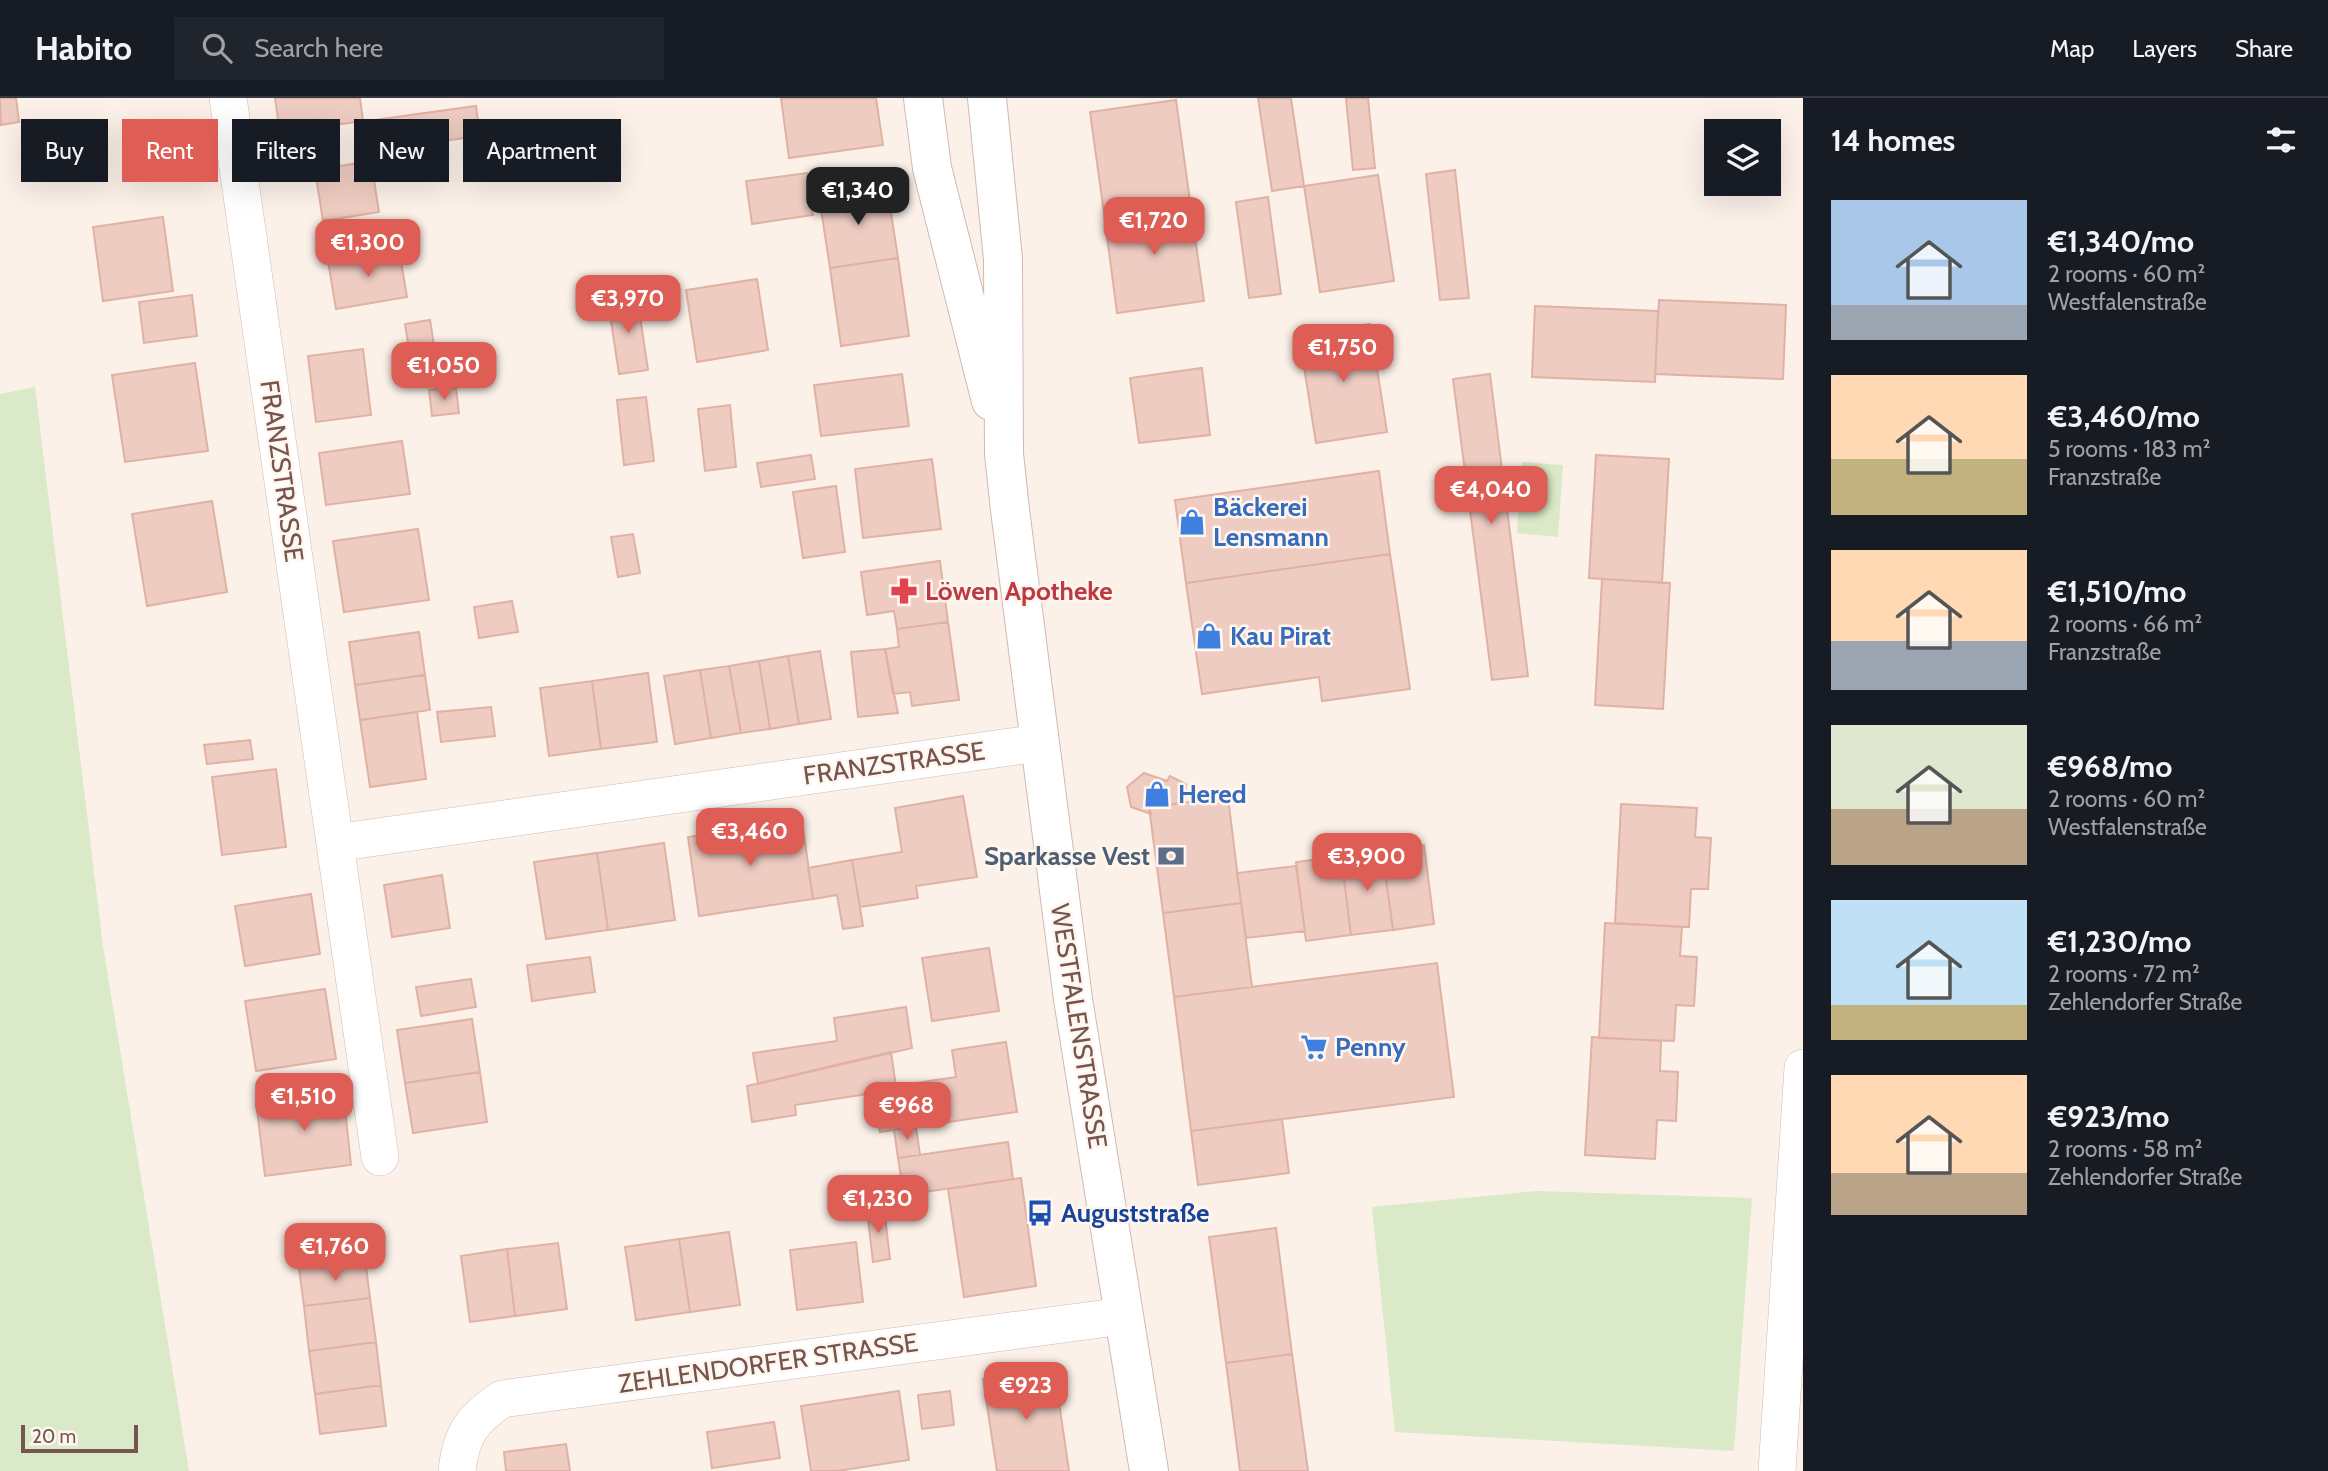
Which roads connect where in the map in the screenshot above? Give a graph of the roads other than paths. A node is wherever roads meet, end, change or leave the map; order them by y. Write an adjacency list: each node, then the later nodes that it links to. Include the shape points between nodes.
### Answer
1 (228, 98): 6 (street, FRANZSTRASSE)
2 (923, 98): 4 (main road, WESTFALENSTRASSE, via 932,168)
3 (987, 98): 4 (main road, WESTFALENSTRASSE, via 1003,259)
4 (1004, 454): 5 (main road, WESTFALENSTRASSE)
5 (1038, 743): 6 (street, FRANZSTRASSE); 9 (main road, WESTFALENSTRASSE)
6 (335, 843): 8 (street, FRANZSTRASSE)
7 (1803, 1068): 12 (street)
8 (380, 1157)
9 (1123, 1316): 10 (street, ZEHLENDORFER STRASSE, via 502,1399 479,1414 468,1431); 11 (main road, WESTFALENSTRASSE)
10 (457, 1471)
11 (1149, 1471)
12 (1777, 1471)

